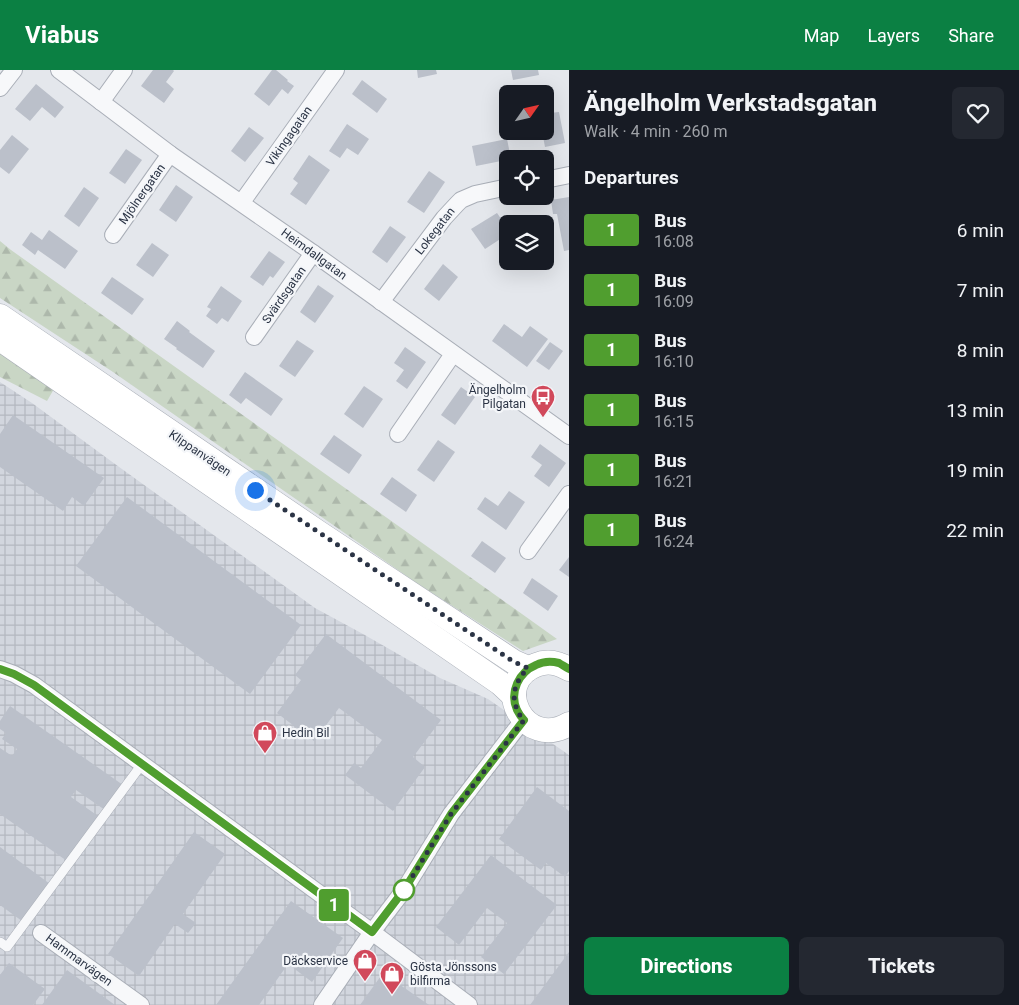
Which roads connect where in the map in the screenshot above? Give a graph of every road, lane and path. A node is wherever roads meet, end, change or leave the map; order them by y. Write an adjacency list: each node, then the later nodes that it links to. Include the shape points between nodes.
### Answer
1 (14, 70): 5 (street)
2 (59, 70): 6 (street, Heimdallgatan)
3 (124, 70): 6 (street)
4 (336, 70): 11 (street, Vikingagatan)
5 (0, 88)
6 (101, 102): 7 (street, Heimdallgatan)
7 (170, 154): 11 (street, Heimdallgatan); 12 (street, Mjölnergatan)
8 (569, 175): 9 (street)
9 (554, 178)
10 (499, 189): 14 (street, Lokegatan, via 461,200)
11 (242, 202): 13 (street, Heimdallgatan)
12 (114, 235)
13 (313, 253): 14 (street, Heimdallgatan); 16 (street, Svärdsgatan)
14 (382, 302): 18 (street, Heimdallgatan)
15 (0, 316): 23 (main road, Klippanvägen, via 335,544 514,662)
16 (254, 337)
17 (0, 339): 26 (main road, Klippanvägen, via 500,683)
18 (453, 354): 19 (street); 20 (street, Heimdallgatan)
19 (398, 434)
20 (569, 436)
21 (569, 494): 22 (street)
22 (528, 551)
23 (528, 668): 25 (main road, via 542,662 558,663); 26 (main road, via 521,676)
24 (0, 669): 29 (street, via 34,685)
25 (569, 669)
26 (514, 696): 27 (main road, Klippanvägen, via 516,709)
27 (524, 720): 28 (main road, via 534,728 547,731); 30 (street, via 451,814 404,890)
28 (566, 728)
29 (142, 764): 30 (street); 32 (lane, via 7,947)
30 (372, 932): 34 (street); 35 (street)
31 (41, 933): 33 (street, Hammarvägen)
32 (0, 942)
33 (141, 1005)
34 (322, 1005)
35 (469, 1005)

